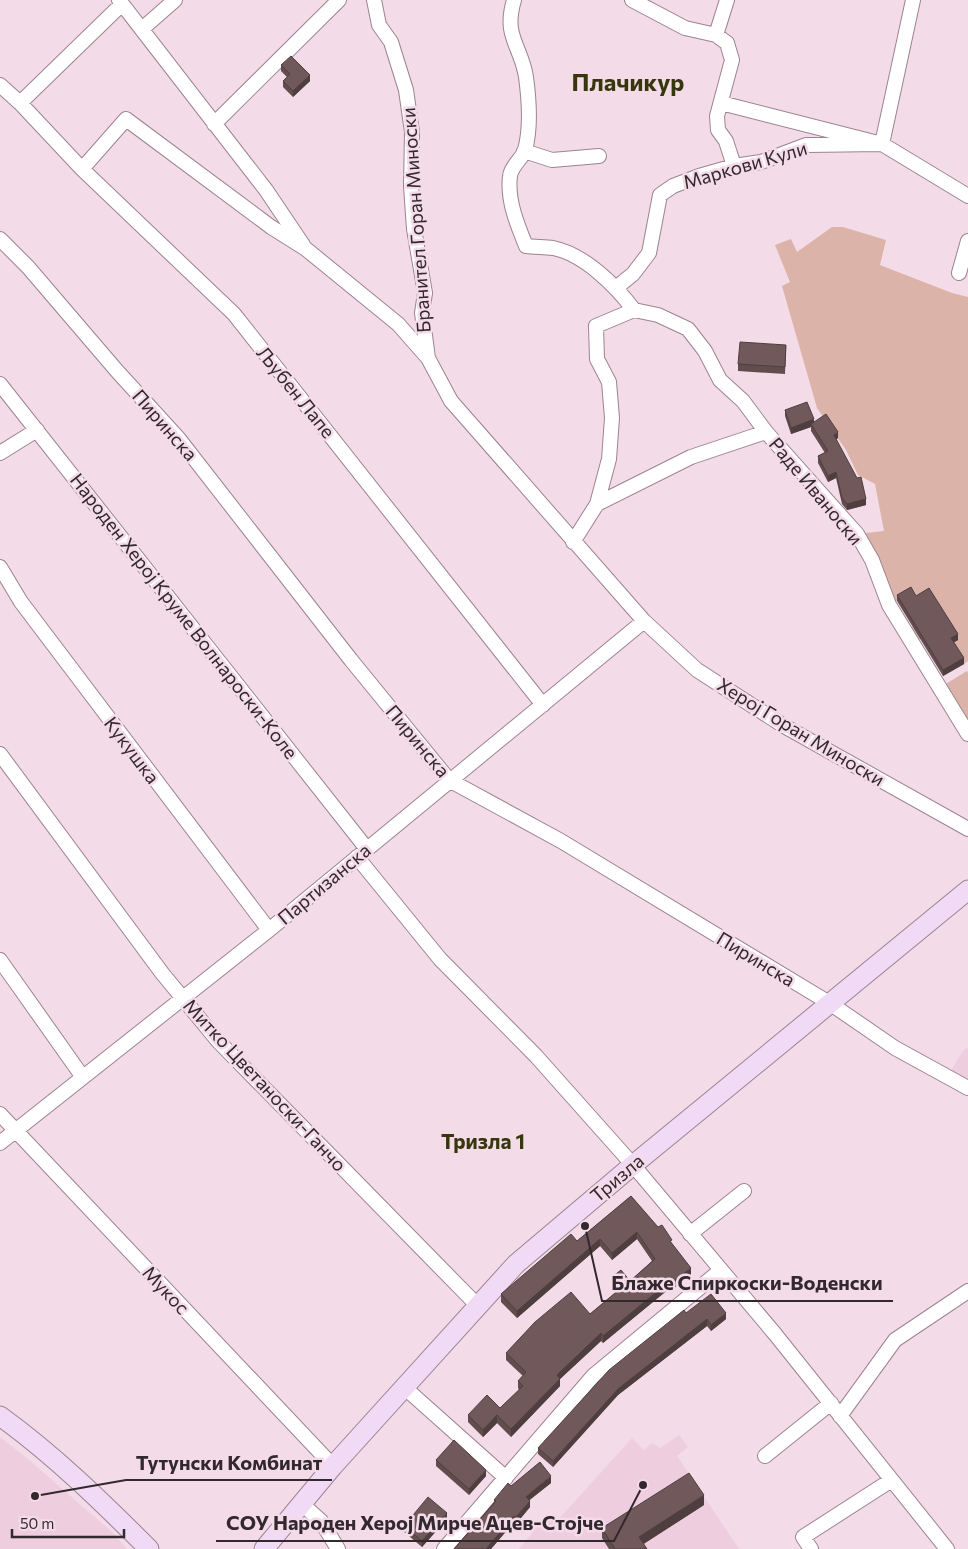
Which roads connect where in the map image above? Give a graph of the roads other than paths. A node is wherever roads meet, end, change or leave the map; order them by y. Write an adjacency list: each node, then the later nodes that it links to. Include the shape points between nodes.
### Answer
1 (175, 0): 9 (street)
2 (339, 0): 14 (street)
3 (374, 0): 27 (street, Бранител Горан Миноски, via 379,26 391,42 406,90 412,132 414,229 426,293 422,312)
4 (514, 0): 16 (street, via 510,31 526,76 528,129)
5 (632, 0): 10 (street, via 684,28)
6 (727, 0): 10 (street)
7 (913, 0): 15 (street)
8 (121, 2): 9 (street, Бранител Горан Миноски); 12 (street)
9 (142, 29): 14 (street, Бранител Горан Миноски)
10 (716, 35): 13 (street, via 727,43 732,60)
11 (0, 85): 12 (street, Љубен Лапе)
12 (20, 103): 19 (street, Љубен Лапе)
13 (721, 103): 15 (street); 18 (street, via 717,116 718,130 726,141)
14 (214, 124): 23 (street, Бранител Горан Миноски, via 266,190)
15 (882, 144): 18 (street, Маркови Кули, via 806,145 761,162); 20 (street)
16 (524, 151): 17 (street, via 552,160); 25 (street, via 510,174 510,196 516,223 526,246 555,248 577,258)
17 (598, 156)
18 (734, 166): 25 (street, Маркови Кули, via 673,186 660,195 649,253)
19 (82, 169): 23 (street, Бранител Горан Миноски, via 126,119 271,227); 36 (street, Љубен Лапе, via 234,314)
20 (968, 196)
21 (0, 238): 39 (street, Пиринска, via 179,439)
22 (968, 241): 24 (street)
23 (306, 249): 27 (street, Бранител Горан Миноски, via 398,324)
24 (959, 273)
25 (617, 288): 26 (street)
26 (634, 310): 30 (street, Раде Иваноски, via 658,315 688,328 720,380 743,401); 32 (street, via 596,326 597,359 610,382 612,418 609,459)
27 (428, 358): 33 (street, Бранител Горан Миноски, via 451,401)
28 (0, 384): 29 (street, Народен Херој Круме Волнароски-Коле)
29 (37, 430): 31 (street); 41 (street, Народен Херој Круме Волнароски-Коле)
30 (766, 432): 32 (street, Раде Иваноски, via 691,457); 37 (street, Раде Иваноски, via 857,534 872,560 888,605)
31 (0, 454)
32 (597, 504): 33 (street)
33 (573, 542): 35 (street, Бранител Горан Миноски)
34 (0, 567): 43 (street, Кукушка, via 21,602)
35 (644, 621): 36 (street, Партизанска); 40 (street, Херој Горан Миноски, via 697,670 784,726)
36 (543, 705): 39 (street, Партизанска)
37 (968, 734)
38 (0, 754): 45 (street, Митко Цветаноски-Ганчо)
39 (449, 780): 41 (street, Партизанска); 46 (street, Пиринска, via 561,841)
40 (968, 829)
41 (362, 853): 43 (street, Партизанска); 52 (street, Народен Херој Круме Волнароски-Коле, via 440,959 536,1056)
42 (968, 890): 46 (street, Тризла)
43 (269, 930): 45 (street, Партизанска)
44 (0, 960): 47 (street)
45 (183, 999): 47 (street, Партизанска); 57 (street, Митко Цветаноски-Ганчо, via 218,1041)
46 (831, 1004): 48 (street, Пиринска, via 895,1048); 52 (street, Тризла)
47 (82, 1076): 50 (street, Партизанска)
48 (968, 1088)
49 (0, 1114): 50 (street, Мукос)
50 (16, 1131): 51 (street, Партизанска); 63 (street, Мукос)
51 (0, 1144)
52 (633, 1165): 54 (street, Народен Херој Круме Волнароски-Коле); 57 (street, Тризла, via 516,1264)
53 (744, 1191): 54 (street)
54 (690, 1234): 55 (street, Народен Херој Круме Волнароски-Коле)
55 (721, 1270): 59 (street, Народен Херој Круме Волнароски-Коле); 64 (street, via 593,1376)
56 (968, 1291): 61 (street, via 895,1340)
57 (477, 1305): 58 (street, Тризла)
58 (404, 1388): 63 (street, Тризла); 64 (street)
59 (831, 1403): 61 (street, Народен Херој Круме Волнароски-Коле); 62 (street)
60 (0, 1416): 67 (street, via 86,1487)
61 (840, 1416): 65 (street, Народен Херој Круме Волнароски-Коле)
62 (765, 1456)
63 (333, 1466): 66 (street, Тризла)
64 (506, 1478): 70 (street)
65 (890, 1481): 71 (street, via 803,1537); 72 (street, Народен Херој Круме Волнароски-Коле)
66 (302, 1504): 68 (street, Тризла); 69 (street, via 321,1521)
67 (149, 1549)
68 (264, 1549)
69 (338, 1549)
70 (444, 1549)
71 (811, 1549)
72 (947, 1549)

